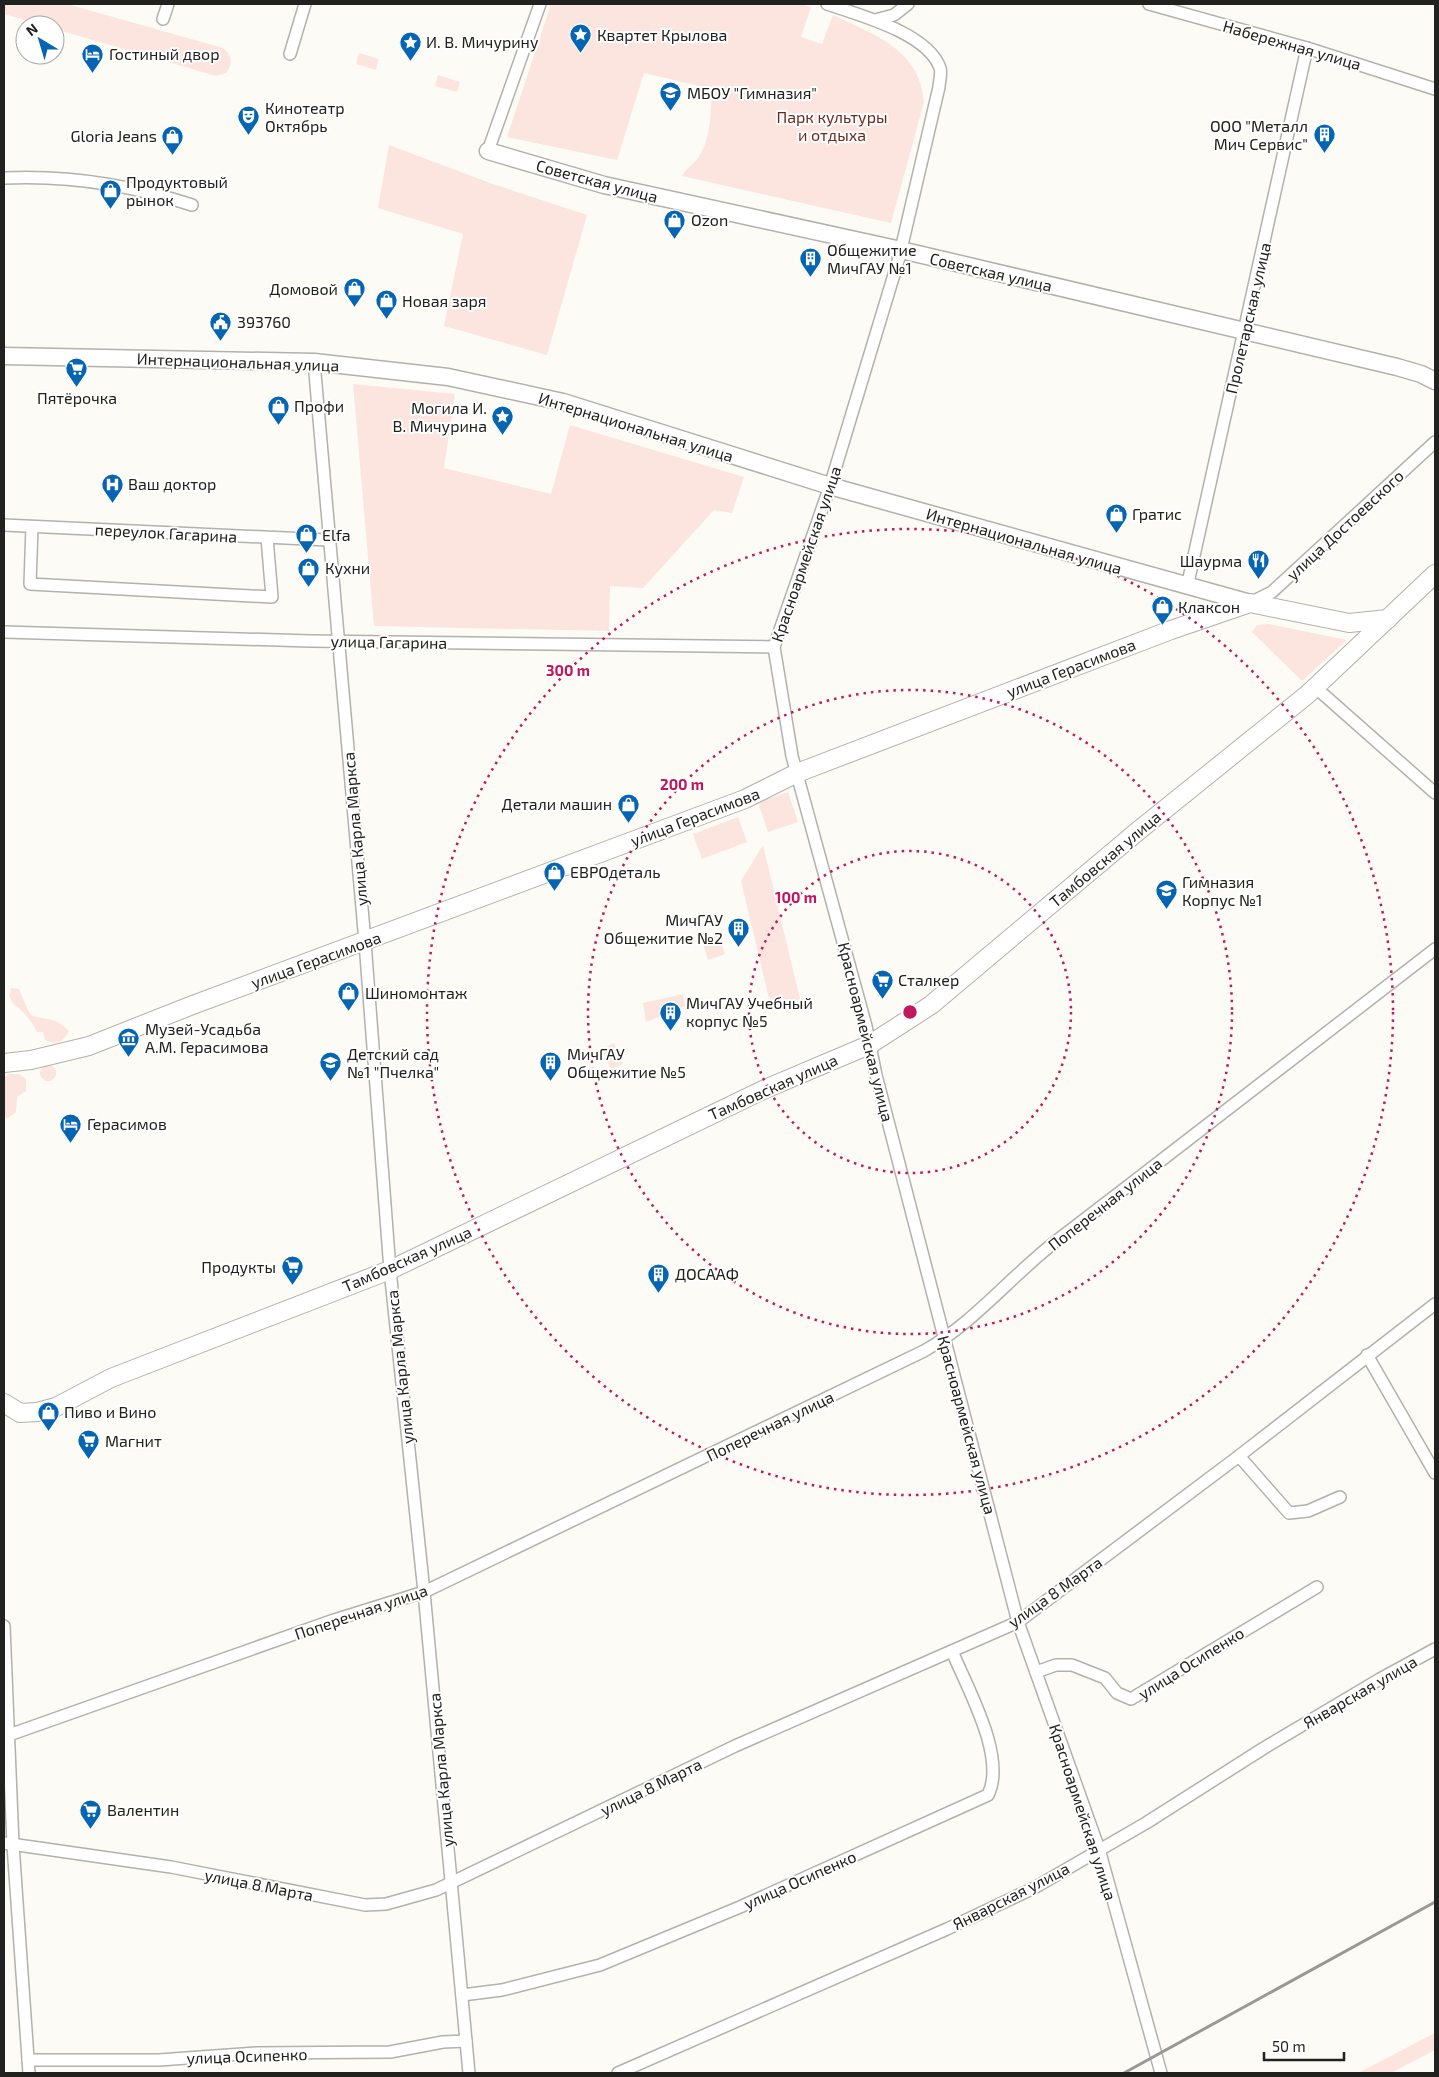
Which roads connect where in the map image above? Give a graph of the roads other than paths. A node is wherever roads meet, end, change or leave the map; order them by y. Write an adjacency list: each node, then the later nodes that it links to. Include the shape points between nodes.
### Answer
1 (168, 4): 7 (street)
2 (305, 4): 10 (street)
3 (540, 4): 12 (street)
4 (827, 4): 8 (street)
5 (908, 4): 8 (street, via 894,15)
6 (1149, 4): 9 (street, Набережная улица)
7 (163, 19)
8 (875, 20): 15 (street, Красноармейская улица, via 915,40 929,52 940,69 936,108)
9 (1307, 48): 11 (street, Набережная улица); 16 (street, Пролетарская улица)
10 (290, 54)
11 (1435, 89)
12 (488, 151): 15 (main road, Советская улица, via 604,185)
13 (4, 178): 14 (street, via 102,182 148,190)
14 (192, 204)
15 (901, 250): 16 (main road, Советская улица); 21 (street, Красноармейская улица)
16 (1245, 331): 19 (main road, Советская улица, via 1397,367); 27 (street, Пролетарская улица)
17 (4, 356): 18 (main road, Интернациональная улица)
18 (314, 362): 21 (main road, Интернациональная улица, via 448,377 563,402); 25 (street, улица Карла Маркса)
19 (1435, 381)
20 (1435, 442): 28 (street, улица Достоевского, via 1272,592)
21 (830, 486): 27 (main road, Интернациональная улица); 32 (street, Красноармейская улица)
22 (4, 526): 23 (street, переулок Гагарина)
23 (32, 527): 24 (street, переулок Гагарина); 24 (street, via 30,584 272,597)
24 (267, 538): 25 (street, переулок Гагарина)
25 (328, 540): 31 (street, улица Карла Маркса)
26 (1435, 574): 29 (main road, Тамбовская улица)
27 (1187, 586): 28 (main road, Интернациональная улица)
28 (1250, 603): 29 (main road, via 1349,623); 34 (main road, улица Герасимова)
29 (1388, 619): 33 (main road, Тамбовская улица)
30 (4, 632): 31 (street, улица Гагарина)
31 (337, 641): 32 (street, улица Гагарина); 36 (street, улица Карла Маркса)
32 (774, 647): 34 (street, Красноармейская улица)
33 (1316, 687): 35 (street); 38 (main road, Тамбовская улица, via 931,1005)
34 (797, 773): 36 (main road, улица Герасимова, via 745,799); 38 (street, Красноармейская улица)
35 (1435, 793)
36 (366, 942): 39 (main road, улица Герасимова, via 89,1046); 40 (street, улица Карла Маркса)
37 (1435, 949): 42 (street, Поперечная улица, via 1051,1245)
38 (869, 1045): 40 (main road, Тамбовская улица, via 765,1089); 42 (street, Красноармейская улица)
39 (4, 1064)
40 (390, 1270): 44 (main road, Тамбовская улица, via 111,1378 56,1407 20,1413); 49 (street, улица Карла Маркса)
41 (1435, 1304): 43 (street, улица 8 Марта)
42 (944, 1340): 49 (street, Поперечная улица); 50 (street, Красноармейская улица)
43 (1367, 1355): 45 (street, улица 8 Марта); 46 (street)
44 (4, 1403)
45 (1239, 1456): 47 (street, via 1289,1513 1308,1511); 50 (street, улица 8 Марта)
46 (1435, 1472)
47 (1340, 1496)
48 (1317, 1587): 54 (street, улица Осипенко, via 1131,1699 1117,1692 1105,1678 1072,1665 1056,1665)
49 (424, 1592): 55 (street, Поперечная улица, via 331,1621); 58 (street, улица Карла Маркса)
50 (1018, 1622): 53 (street, улица 8 Марта); 54 (street, Красноармейская улица)
51 (4, 1626): 55 (street)
52 (1435, 1649): 57 (street, Январская улица)
53 (952, 1651): 58 (street, улица 8 Марта, via 735,1746); 59 (street, улица Осипенко, via 982,1722 992,1756 992,1787 988,1795 740,1907 600,1964 502,1990)
54 (1036, 1672): 57 (street, Красноармейская улица)
55 (9, 1735): 56 (street)
56 (8, 1844): 58 (street, улица 8 Марта, via 172,1868 365,1905 386,1904); 61 (street)
57 (1099, 1849): 64 (street, Январская улица, via 1034,1888 947,1929); 65 (street, Красноармейская улица)
58 (452, 1883): 59 (street, улица Карла Маркса)
59 (462, 1995): 60 (street, улица Карла Маркса)
60 (466, 2041): 61 (street, улица Осипенко, via 390,2052 256,2053 149,2060); 63 (street, улица Карла Маркса)
61 (28, 2060): 62 (street)
62 (29, 2073)
63 (469, 2073)
64 (618, 2073)
65 (1161, 2073)

